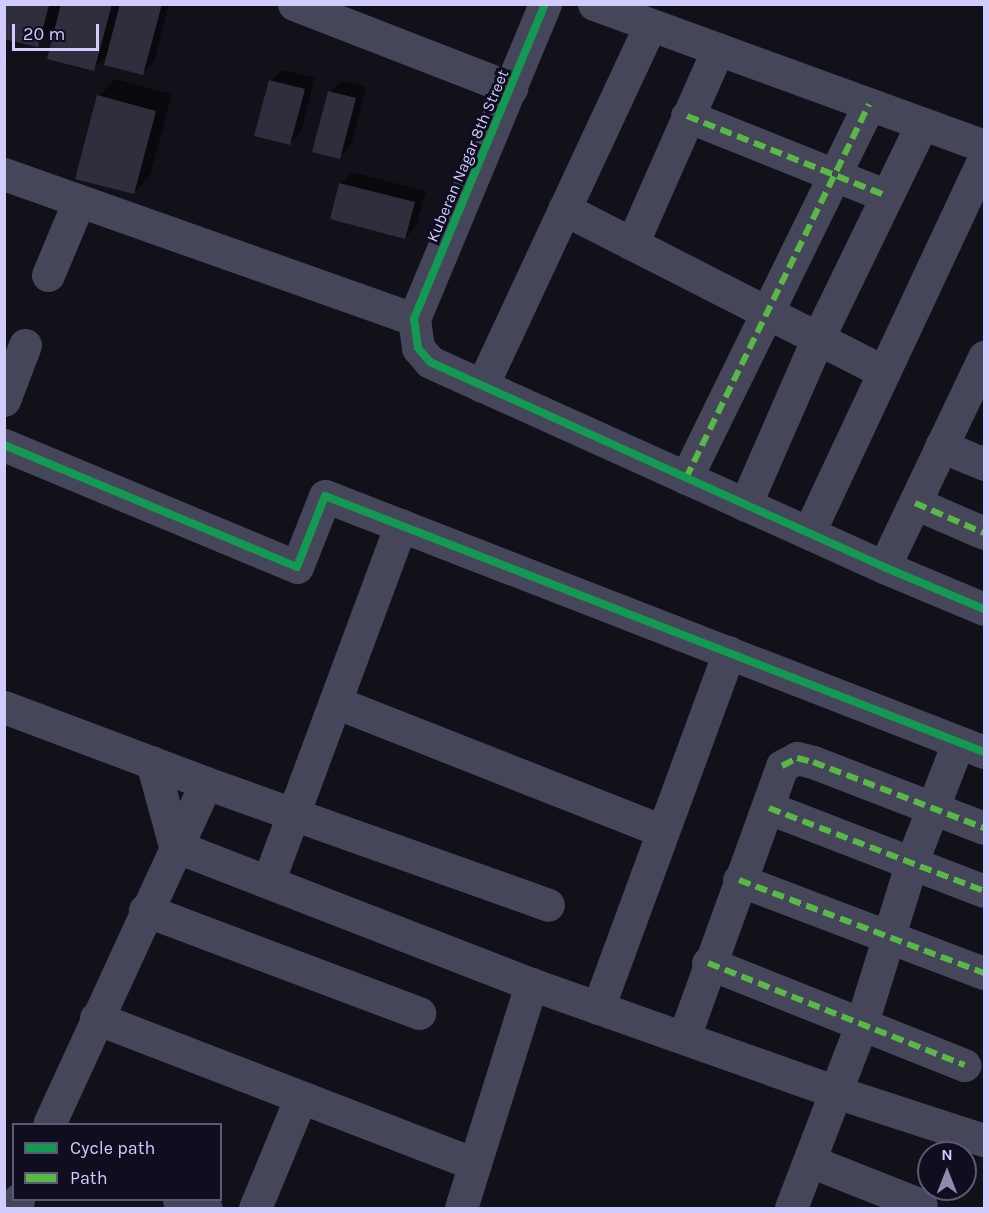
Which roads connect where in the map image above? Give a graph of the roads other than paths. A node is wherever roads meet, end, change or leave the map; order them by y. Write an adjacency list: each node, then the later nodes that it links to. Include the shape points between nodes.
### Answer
1 (294, 4): 6 (street)
2 (545, 4): 6 (street, Kuberan Nagar 8th Street)
3 (594, 4): 4 (street)
4 (650, 25): 5 (street); 16 (street)
5 (718, 50): 7 (street); 8 (street)
6 (511, 88): 20 (street, Kuberan Nagar 8th Street)
7 (869, 104): 9 (street); 12 (street)
8 (687, 116): 12 (street); 17 (street)
9 (922, 124): 10 (street); 14 (street)
10 (984, 146)
11 (984, 158): 24 (street)
12 (833, 172): 14 (street); 19 (street)
13 (4, 174): 15 (street)
14 (887, 196): 21 (street)
15 (79, 201): 18 (street); 20 (street)
16 (564, 209): 17 (street); 25 (street)
17 (632, 244): 19 (street)
18 (48, 275)
19 (766, 312): 21 (street); 30 (street)
20 (414, 319): 25 (street, via 418,348 430,362)
21 (818, 338): 24 (street); 32 (street)
22 (26, 345): 26 (street)
23 (984, 357): 28 (street)
24 (884, 372): 34 (street)
25 (482, 386): 30 (street)
26 (4, 400)
27 (4, 445): 33 (street, via 297,567 325,496)
28 (941, 446): 29 (street); 31 (street)
29 (984, 464)
30 (686, 478): 32 (street)
31 (915, 503): 35 (street); 36 (street)
32 (745, 505): 34 (street)
33 (401, 525): 38 (street); 39 (street)
34 (809, 532): 36 (street)
35 (984, 533)
36 (884, 567): 37 (street)
37 (984, 609)
38 (729, 652): 41 (street); 48 (street)
39 (336, 702): 46 (street); 48 (street)
40 (4, 707): 42 (street)
41 (971, 747): 44 (street)
42 (152, 762): 43 (street); 49 (street)
43 (206, 783): 46 (street); 49 (street)
44 (932, 807): 45 (street, via 798,758 782,766); 47 (street); 50 (street)
45 (769, 808): 50 (street); 51 (street)
46 (294, 814): 52 (street); 54 (street)
47 (984, 828)
48 (662, 831): 60 (street)
49 (175, 846): 52 (street); 55 (street)
50 (911, 864): 53 (street); 56 (street)
51 (739, 880): 56 (street); 57 (street)
52 (268, 882): 59 (street)
53 (984, 891)
54 (548, 905)
55 (145, 910): 61 (street); 62 (street)
56 (889, 937): 58 (street); 63 (street)
57 (708, 963): 63 (street); 64 (street)
58 (984, 973)
59 (531, 984): 60 (street); 71 (street)
60 (598, 1008): 64 (street)
61 (419, 1013)
62 (96, 1018): 67 (street); 68 (street)
63 (861, 1026): 65 (street); 66 (street)
64 (684, 1037): 66 (street)
65 (964, 1065)
66 (836, 1092): 69 (street); 70 (street)
67 (301, 1097): 71 (street); 75 (street)
68 (50, 1123)
69 (984, 1140)
70 (810, 1161): 73 (street); 77 (street)
71 (475, 1164): 76 (street)
72 (182, 1201): 74 (street)
73 (921, 1205)
74 (206, 1209)
75 (255, 1209)
76 (461, 1209)
77 (791, 1209)

